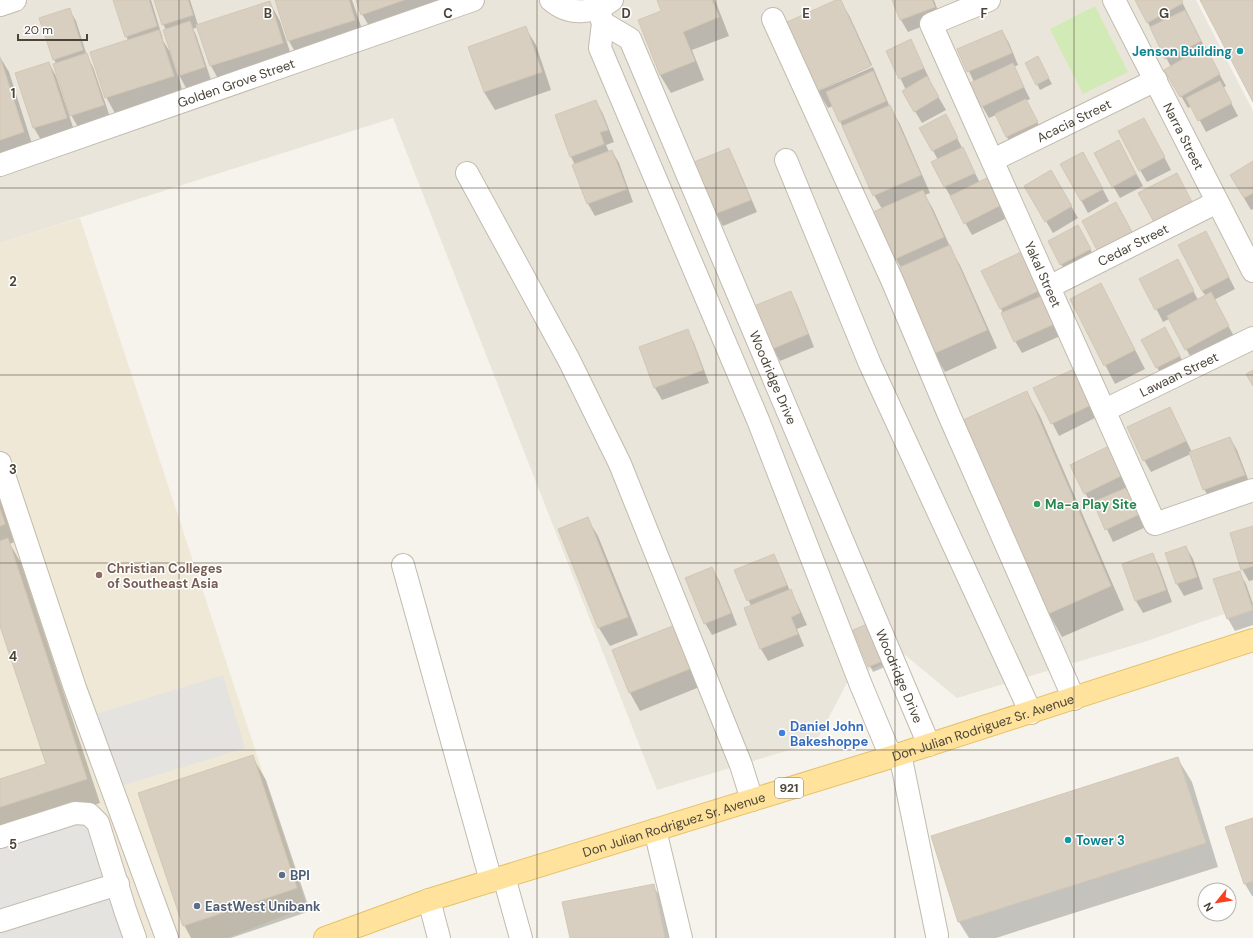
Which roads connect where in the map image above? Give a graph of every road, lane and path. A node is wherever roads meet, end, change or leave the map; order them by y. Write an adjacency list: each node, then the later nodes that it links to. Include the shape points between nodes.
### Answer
1 (15, 0): 6 (street)
2 (473, 0): 12 (street, Golden Grove Street)
3 (551, 0): 7 (street, via 574,11)
4 (989, 0): 11 (street, Yakal Street, via 932,24)
5 (1114, 0): 9 (street, Narra Street)
6 (0, 5)
7 (604, 11): 18 (street, Woodridge Drive, via 630,39); 20 (street, via 600,48)
8 (773, 19): 25 (street, via 892,280)
9 (1156, 80): 11 (street, Acacia Street); 14 (street, Narra Street)
10 (786, 160): 26 (street, via 870,364)
11 (993, 160): 16 (street, Yakal Street)
12 (0, 165)
13 (467, 173): 29 (street, via 569,360 620,464 741,765)
14 (1217, 202): 15 (street, Narra Street); 16 (street, Cedar Street)
15 (1253, 272)
16 (1049, 287): 19 (street, Yakal Street)
17 (1253, 338): 19 (street, Lawaan Street)
18 (786, 408): 20 (street); 27 (street, Woodridge Drive)
19 (1104, 410): 22 (street, Yakal Street, via 1155,524)
20 (758, 420): 28 (street, via 861,685)
21 (0, 463): 38 (street, via 75,688)
22 (1253, 490)
23 (403, 565): 32 (street)
24 (1253, 640): 25 (main road, Don Julian Rodriguez Sr. Avenue / 921)
25 (1074, 699): 26 (main road, Don Julian Rodriguez Sr. Avenue / 921)
26 (1031, 712): 27 (main road, Don Julian Rodriguez Sr. Avenue / 921)
27 (929, 745): 28 (main road, Don Julian Rodriguez Sr. Avenue / 921)
28 (896, 756): 29 (main road, Don Julian Rodriguez Sr. Avenue / 921); 36 (street)
29 (752, 800): 30 (main road, Don Julian Rodriguez Sr. Avenue / 921)
30 (655, 830): 32 (main road, Don Julian Rodriguez Sr. Avenue / 921); 42 (street)
31 (0, 837): 33 (street, via 76,813 89,814 98,823)
32 (498, 879): 34 (main road, Don Julian Rodriguez Sr. Avenue / 921); 41 (street)
33 (118, 884): 35 (street); 37 (street)
34 (429, 900): 39 (main road, Don Julian Rodriguez Sr. Avenue / 921); 40 (street)
35 (0, 921)
36 (938, 935)
37 (132, 937)
38 (167, 938)
39 (325, 938)
40 (439, 938)
41 (521, 938)
42 (681, 938)

